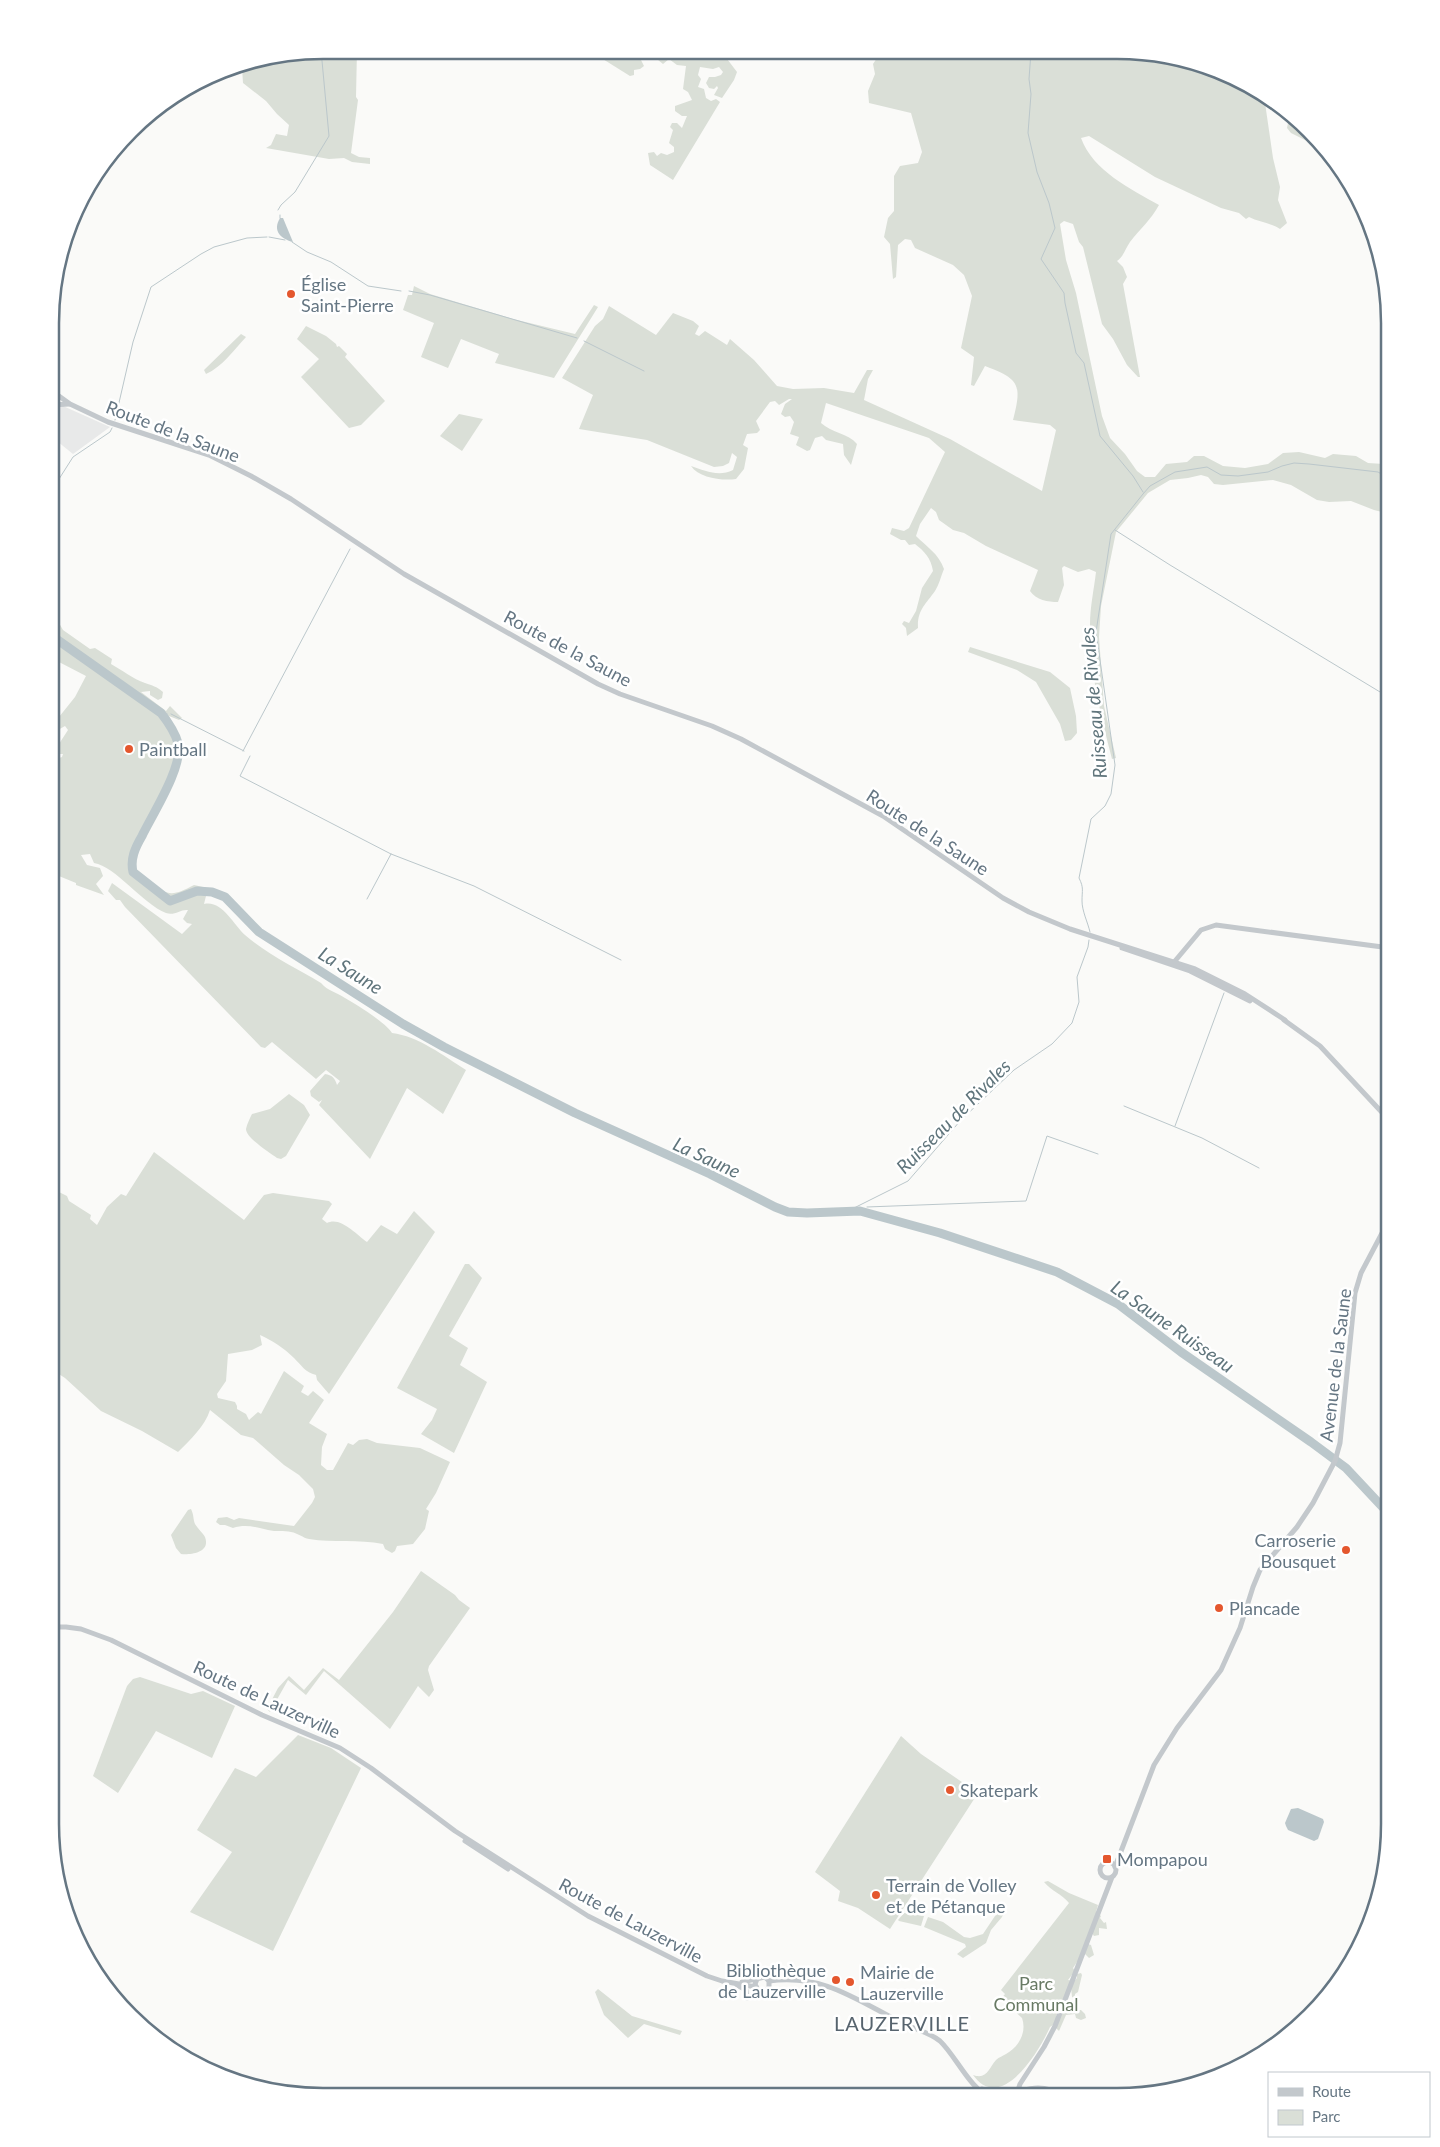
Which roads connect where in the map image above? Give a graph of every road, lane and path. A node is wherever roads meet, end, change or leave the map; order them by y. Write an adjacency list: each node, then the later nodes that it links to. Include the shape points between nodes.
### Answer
1 (59, 396): 3 (street, Route de la Saune)
2 (59, 404): 3 (street, Route de la Saune)
3 (70, 404): 6 (street, Route de la Saune, via 120,427 209,455 251,476 397,570 589,679 620,694 741,739 883,816 1017,905 1129,951)
4 (1381, 947): 5 (street, via 1220,925 1202,930)
5 (1185, 950): 6 (street); 7 (street)
6 (1176, 964): 7 (street); 8 (street, Route de la Saune)
7 (1183, 964): 8 (street, Route de la Saune, via 1240,991)
8 (1285, 1020): 9 (street, Route de la Saune, via 1320,1046)
9 (1381, 1111)
10 (1381, 1236): 12 (street, Avenue de la Saune, via 1359,1280 1354,1304 1338,1453 1302,1520 1260,1570 1226,1661 1161,1750)
11 (59, 1627): 20 (street, Route de Lauzerville, via 90,1632 340,1748 455,1831 588,1916 707,1976)
12 (1120, 1851): 13 (street, Avenue de la Saune); 14 (street, Avenue de la Saune)
13 (1108, 1862): 14 (street); 15 (street, via 1101,1867)
14 (1115, 1867): 16 (street)
15 (1103, 1876): 16 (street); 17 (street)
16 (1112, 1877): 17 (street)
17 (1105, 1893): 24 (street, via 1055,2026 1029,2070)
18 (757, 1979): 19 (street, via 765,1977); 20 (street, Route de Lauzerville); 21 (street)
19 (769, 1981): 21 (street, via 769,1988 765,1991); 23 (street, via 801,1980 829,1985 928,2034 945,2047)
20 (729, 1982): 21 (street, Route de Lauzerville); 22 (street, via 744,1988)
21 (756, 1987)
22 (747, 1998)
23 (979, 2088)
24 (1023, 2088)

